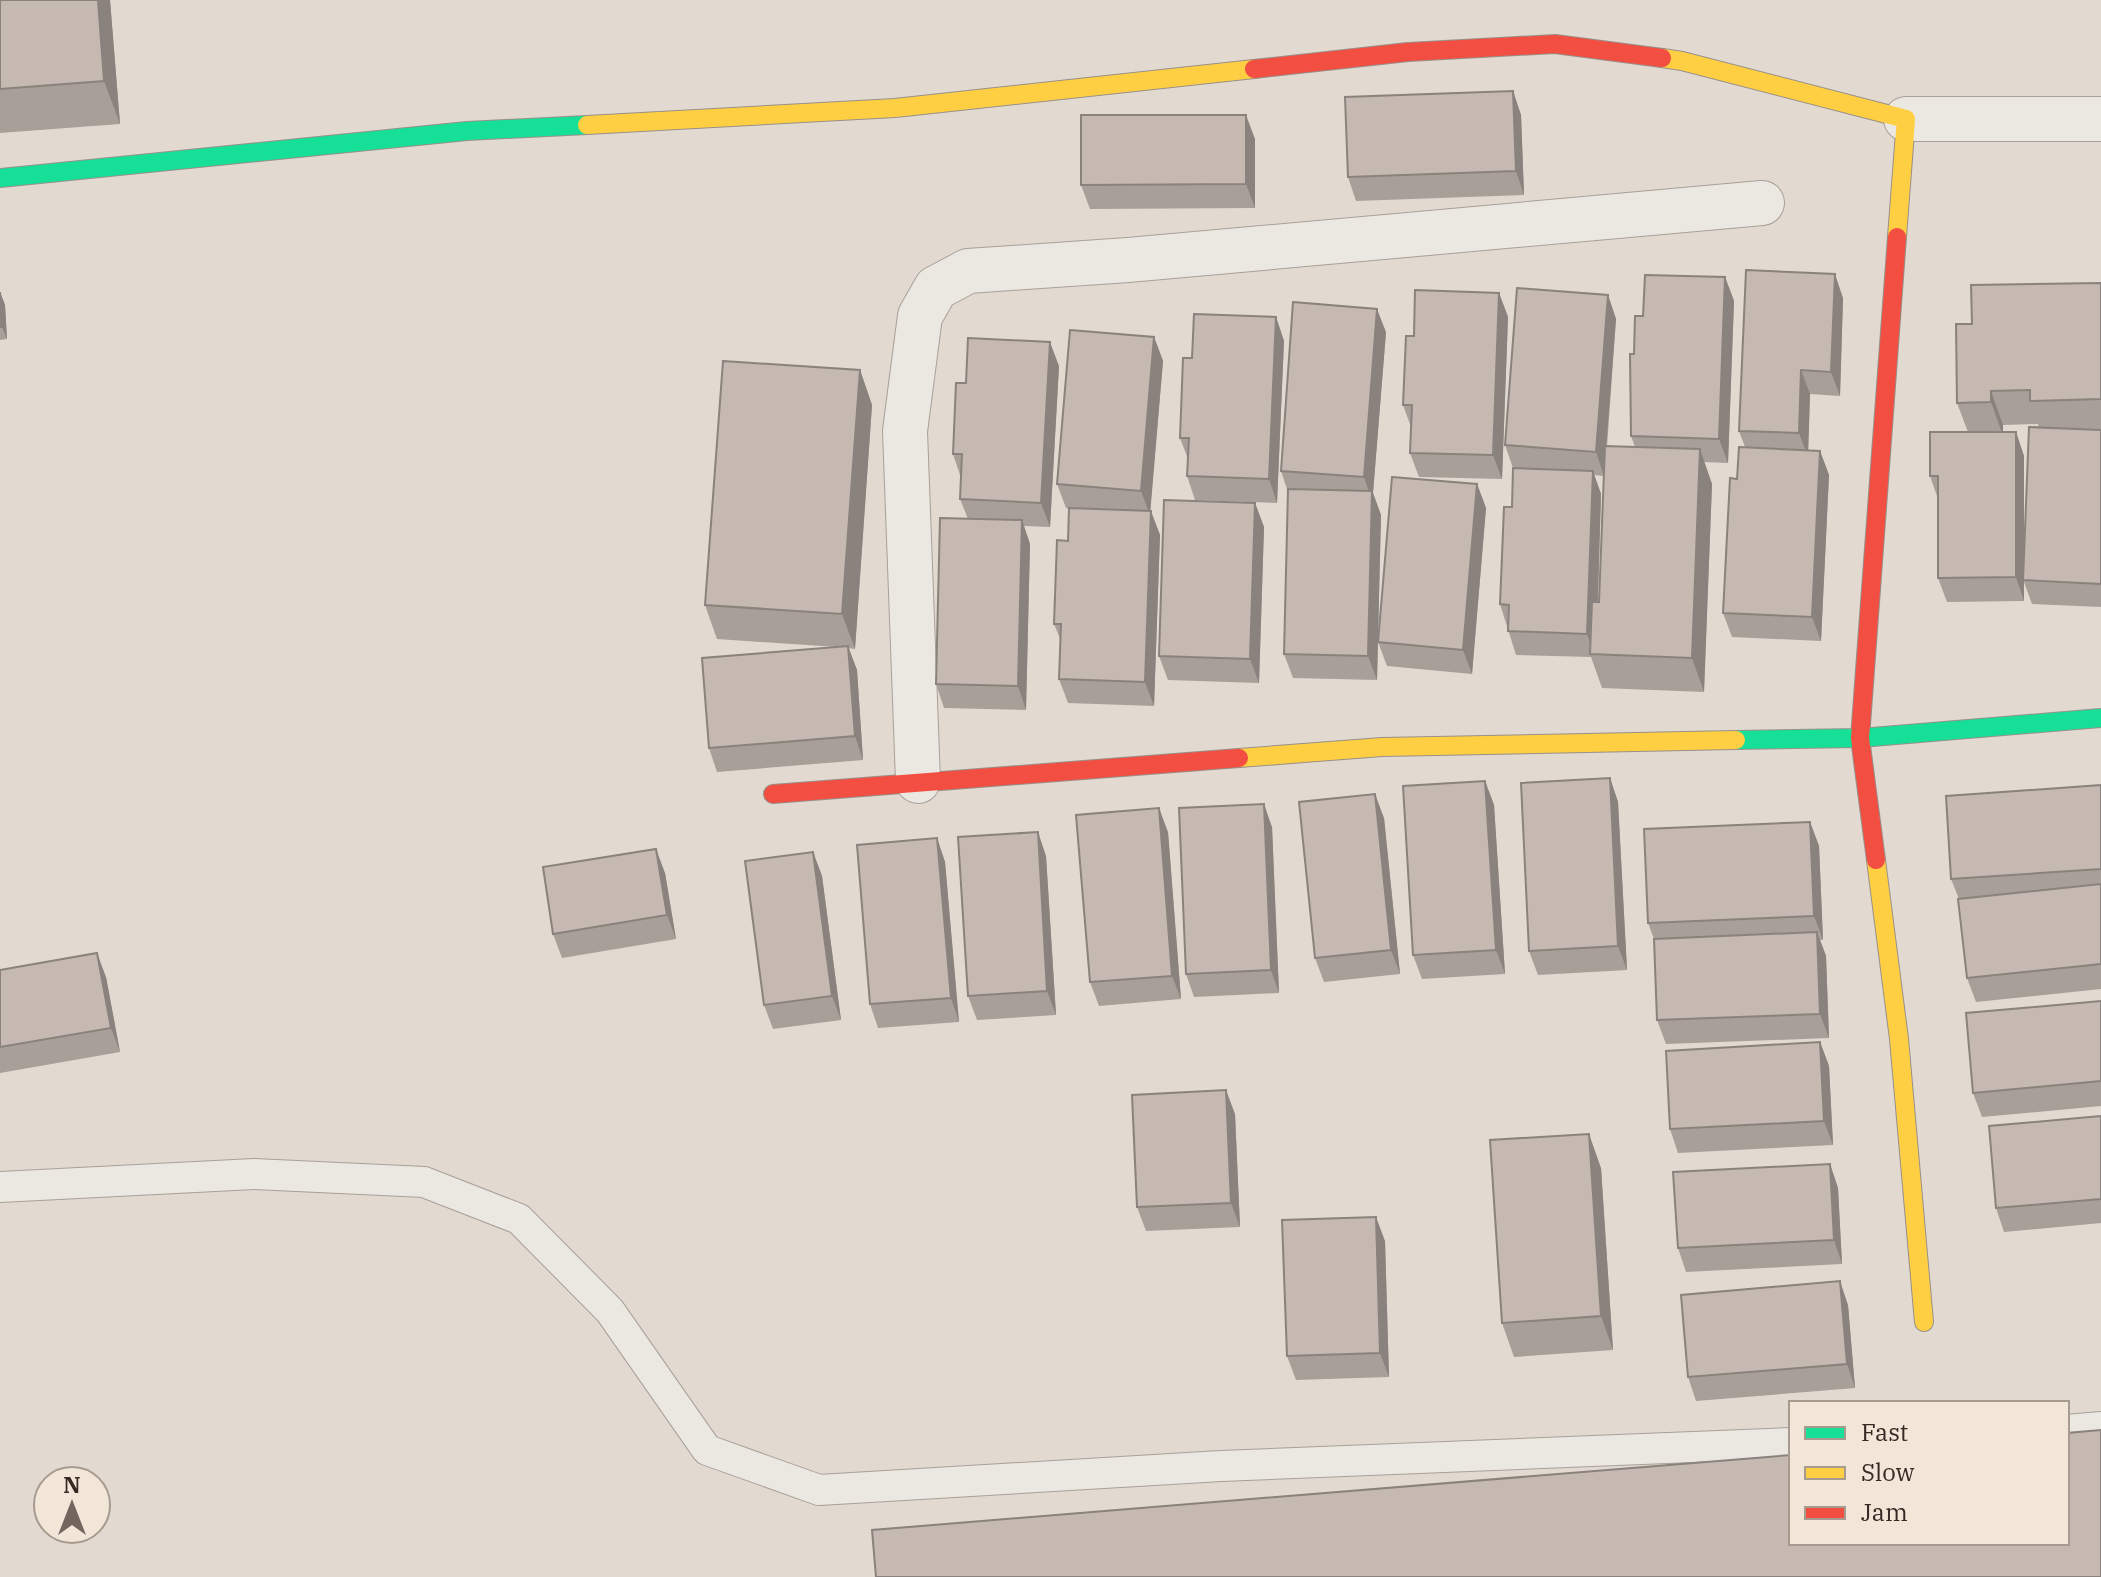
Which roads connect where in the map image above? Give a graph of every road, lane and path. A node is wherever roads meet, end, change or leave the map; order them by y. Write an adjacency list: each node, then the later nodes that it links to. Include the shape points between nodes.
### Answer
1 (1906, 119): 2 (street); 3 (street, via 1682,61 1555,44 1408,52 895,108 467,131); 6 (street)
2 (2101, 119)
3 (0, 178)
4 (1762, 203): 7 (street, via 968,271 936,288 920,316 905,431)
5 (2101, 718): 6 (street)
6 (1860, 738): 7 (street, via 1382,747); 10 (street, via 1899,1039)
7 (918, 781): 8 (street)
8 (773, 794)
9 (0, 1187): 13 (lane, via 254,1174 424,1182 519,1219 610,1311 707,1450 819,1490 1221,1466)
10 (1924, 1322)
11 (2101, 1427): 12 (lane)
12 (2069, 1430)
13 (1789, 1443)

